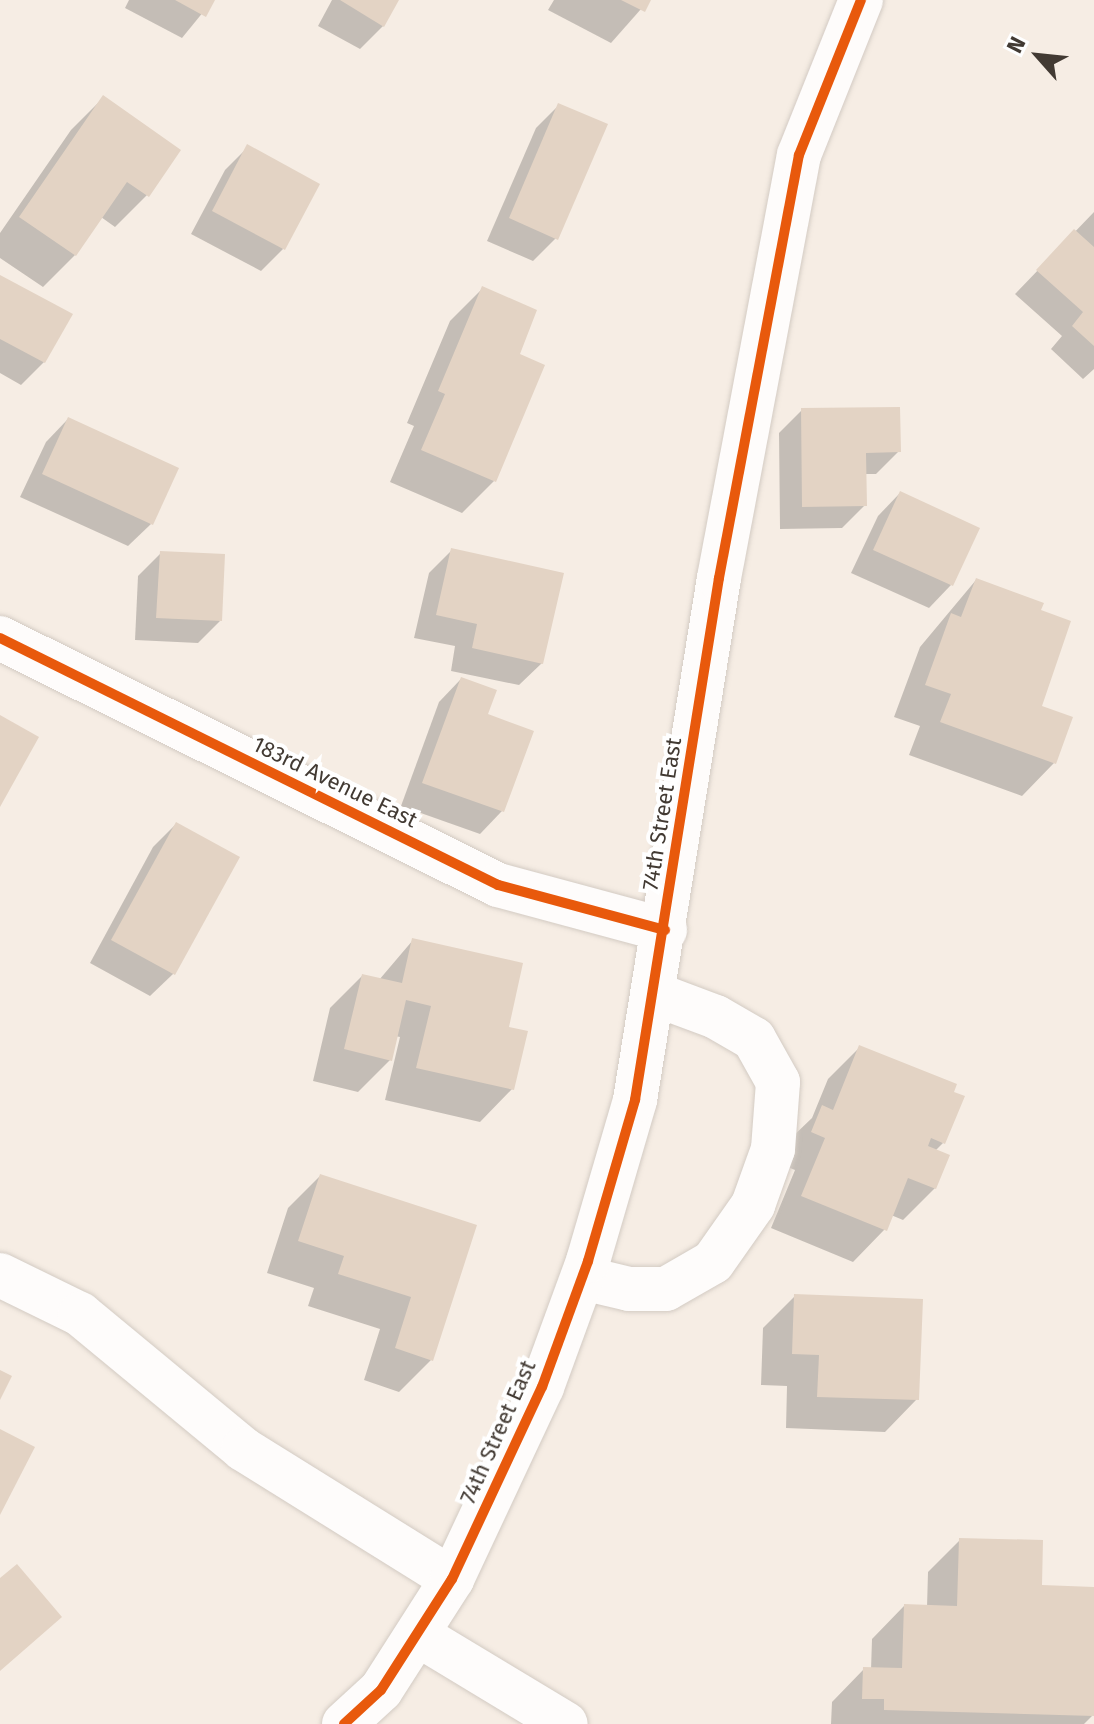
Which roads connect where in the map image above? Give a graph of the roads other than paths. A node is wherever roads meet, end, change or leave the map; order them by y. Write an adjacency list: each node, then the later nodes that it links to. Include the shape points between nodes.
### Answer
1 (861, 0): 3 (street, 74th Street East, via 799,155 722,563)
2 (0, 638): 3 (street, 183rd Avenue East, via 498,885)
3 (665, 930): 4 (street, 74th Street East)
4 (654, 994): 6 (street, 74th Street East, via 635,1100); 6 (street, via 716,1017 754,1039 778,1082 773,1149 753,1205 713,1262 666,1289 629,1289)
5 (0, 1275): 7 (street, via 80,1314 243,1449)
6 (583, 1278): 7 (street, 74th Street East, via 542,1387)
7 (452, 1579): 8 (street, 74th Street East)
8 (420, 1636): 9 (street, 74th Street East, via 381,1690); 10 (street)
9 (344, 1724)
10 (566, 1724)

